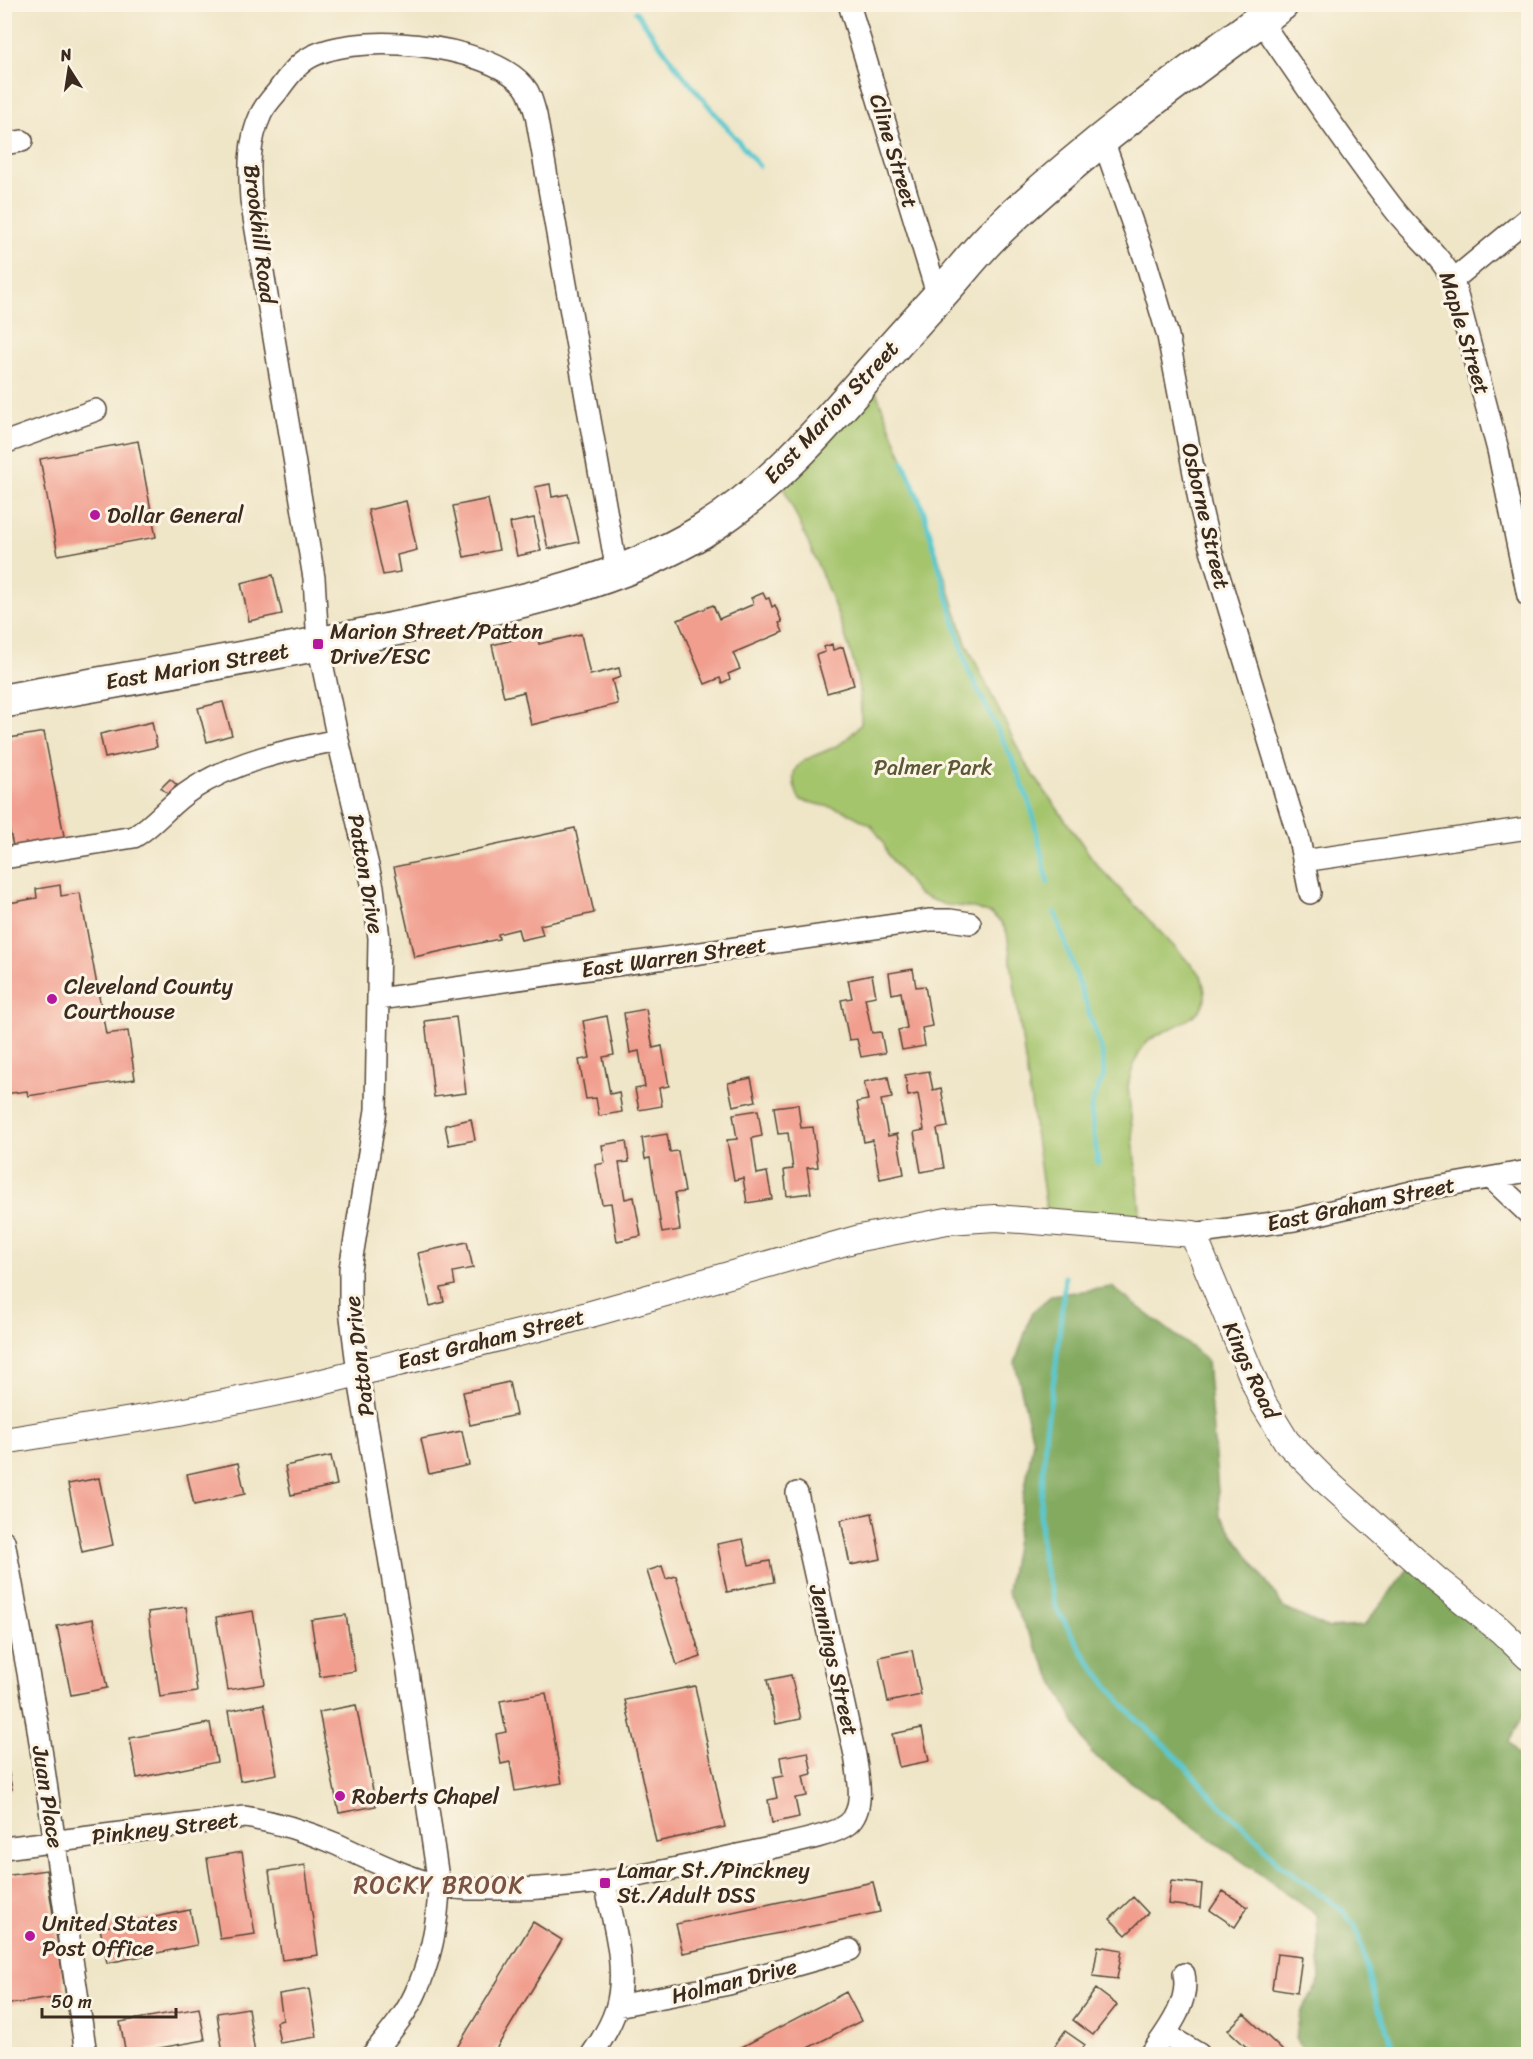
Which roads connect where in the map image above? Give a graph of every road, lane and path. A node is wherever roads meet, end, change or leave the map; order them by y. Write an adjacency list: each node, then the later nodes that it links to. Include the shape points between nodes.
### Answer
1 (849, 4): 6 (street, Cline Street)
2 (1271, 12): 3 (main road, East Marion Street); 5 (street, Maple Street, via 1352,152 1395,211 1443,262)
3 (1103, 140): 6 (main road, East Marion Street, via 990,238); 17 (street, Osborne Street, via 1168,336 1209,543)
4 (1528, 218): 5 (street)
5 (1453, 280): 9 (street, Maple Street)
6 (938, 297): 10 (main road, East Marion Street, via 837,412 752,496 663,554)
7 (96, 410): 8 (street)
8 (4, 443)
9 (1521, 526): 11 (street, Maple Street)
10 (617, 572): 12 (main road, East Marion Street, via 469,614); 12 (street, Brookhill Road, via 531,97 514,77 465,54 376,43 327,50 304,61 261,114 249,167 251,200 314,578)
11 (1528, 596)
12 (318, 644): 13 (main road, East Marion Street); 14 (street, Patton Drive)
13 (4, 701)
14 (338, 740): 16 (street, via 268,755 217,776 189,791 134,837); 20 (street, Patton Drive, via 373,887 379,938)
15 (1528, 828): 17 (street)
16 (4, 858)
17 (1303, 861): 18 (street, Osborne Street)
18 (1310, 893)
19 (970, 923): 20 (street, East Warren Street, via 930,920)
20 (379, 999): 25 (street, Patton Drive, via 376,1110 350,1269 350,1310)
21 (1528, 1171): 22 (street, East Graham Street)
22 (1491, 1178): 23 (street); 24 (street, East Graham Street, via 1420,1190 1294,1220)
23 (1528, 1213)
24 (1193, 1234): 25 (street, East Graham Street, via 973,1218 918,1225 560,1323); 29 (street, Kings Road, via 1263,1403 1287,1442 1326,1481)
25 (358, 1373): 26 (street, East Graham Street, via 180,1412); 34 (street, Patton Drive)
26 (4, 1441)
27 (797, 1492): 30 (street, Jennings Street, via 855,1755 860,1792 856,1815)
28 (4, 1540): 31 (street, Juan Place)
29 (1528, 1657)
30 (847, 1825): 33 (street, Pinkney Street, via 816,1837)
31 (55, 1841): 32 (street, Pinkney Street); 34 (street, Pinkney Street, via 245,1817 307,1832); 39 (street, Juan Place)
32 (4, 1848)
33 (605, 1883): 34 (street, Pinkney Street, via 532,1890); 37 (street, via 620,1972)
34 (439, 1885): 40 (street, Patton Drive, via 436,1926 415,1994)
35 (850, 1950): 37 (street, Holman Drive, via 729,1984)
36 (1184, 1974): 38 (street, via 1182,2002)
37 (617, 2006): 41 (street)
38 (1165, 2034): 42 (street); 43 (street)
39 (86, 2055)
40 (373, 2055)
41 (592, 2055)
42 (1151, 2055)
43 (1199, 2055)

